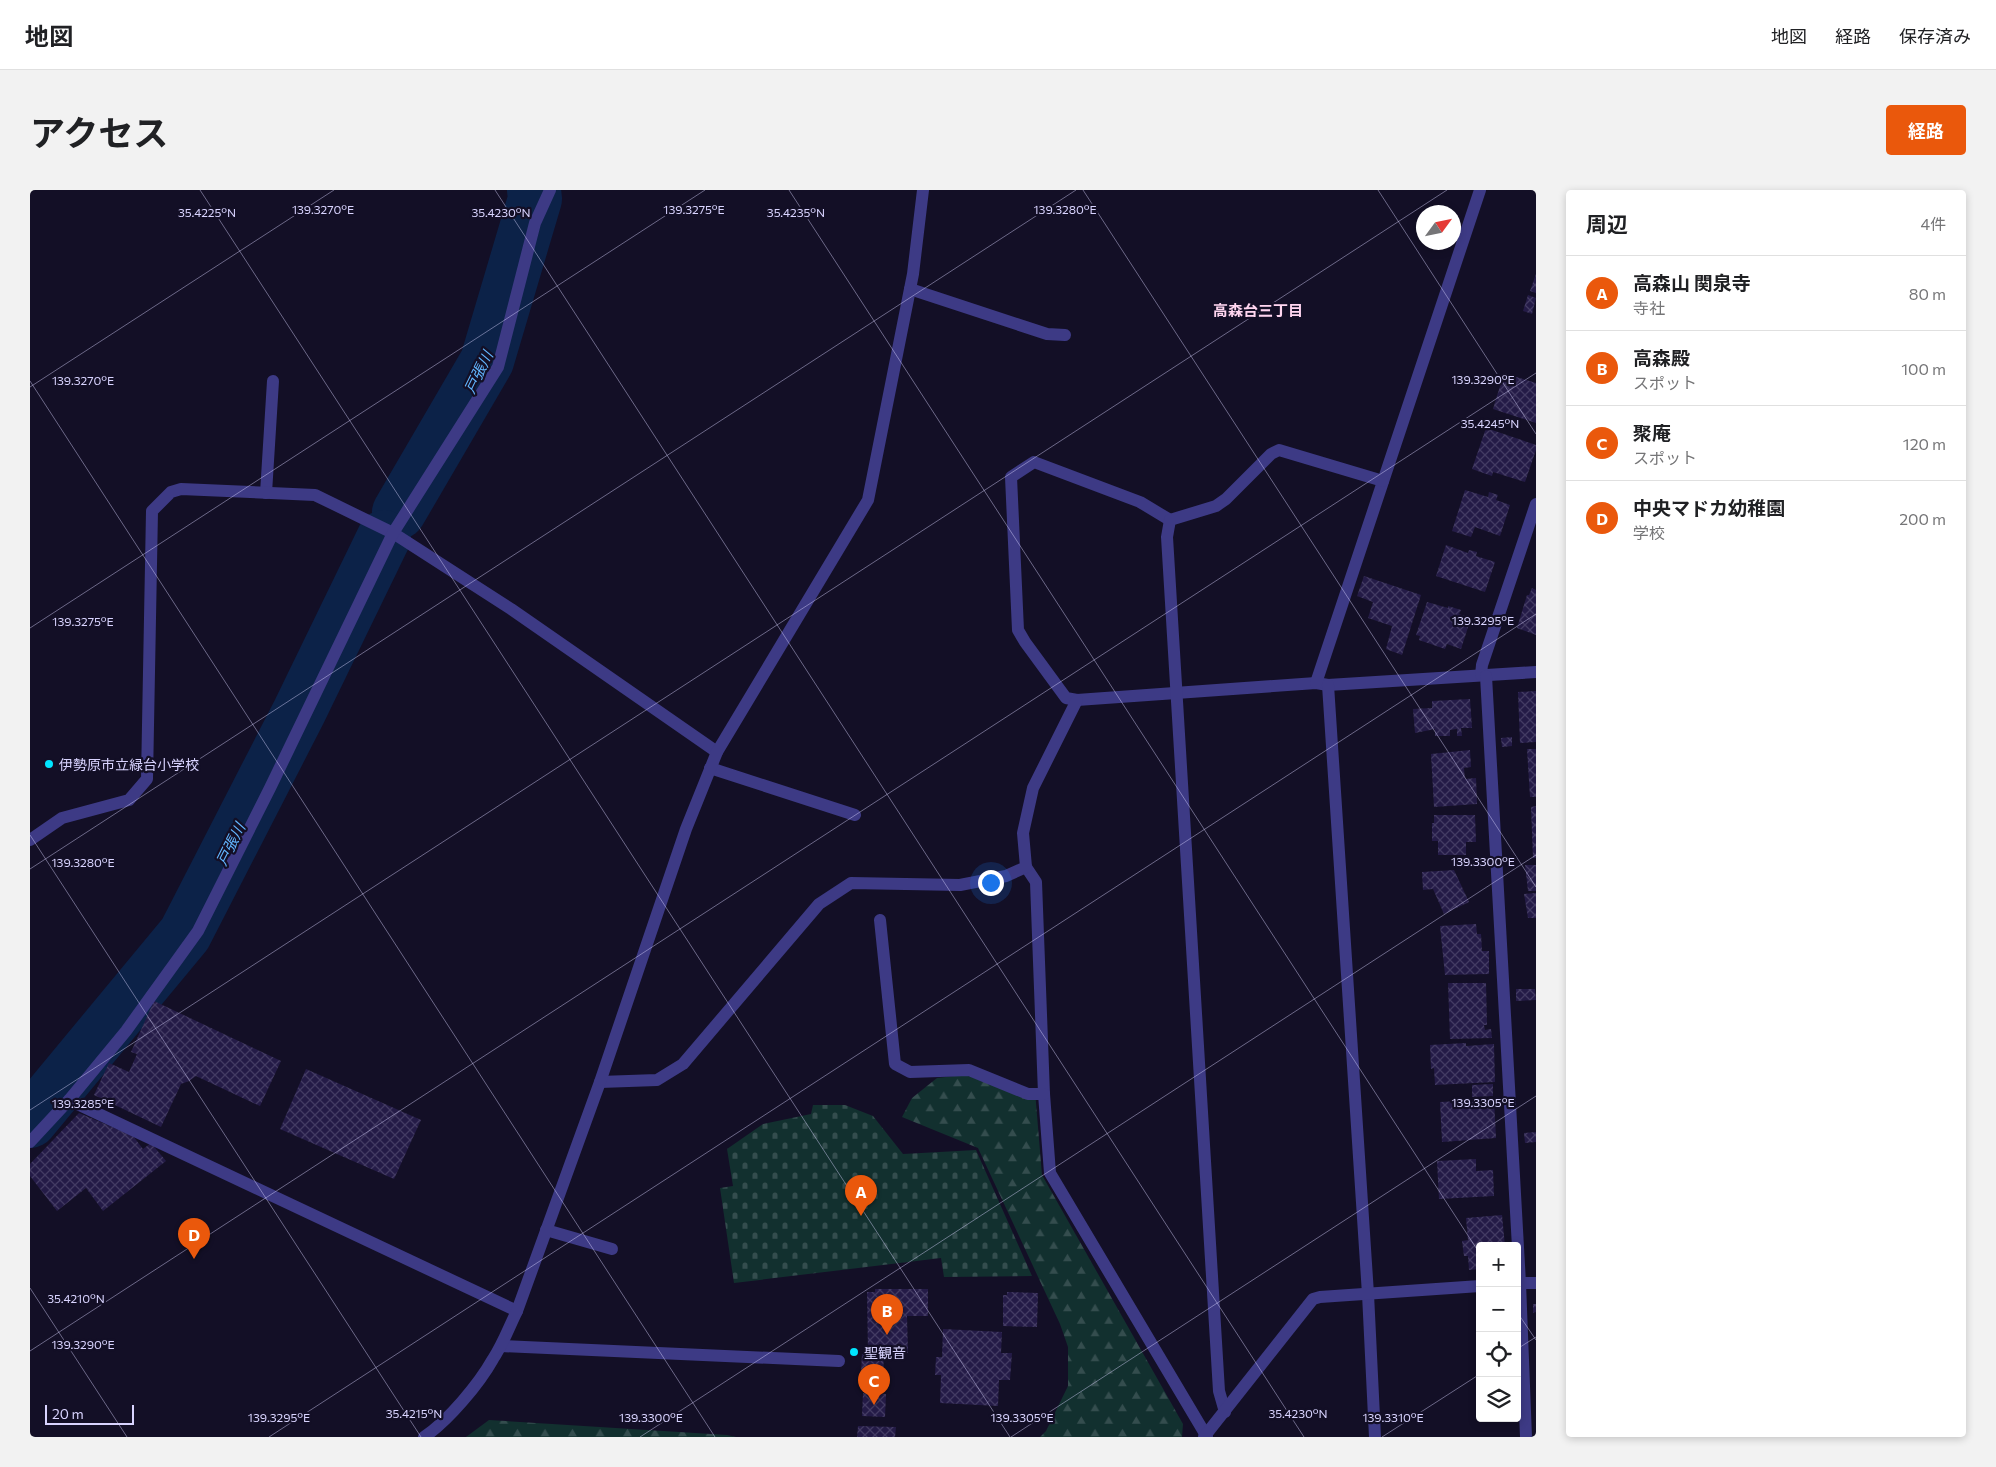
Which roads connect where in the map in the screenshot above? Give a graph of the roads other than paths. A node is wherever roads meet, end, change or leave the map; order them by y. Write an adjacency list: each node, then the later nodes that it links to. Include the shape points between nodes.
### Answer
1 (550, 190): 11 (street, via 535,223 498,367)
2 (923, 190): 4 (street)
3 (1480, 190): 7 (street)
4 (910, 289): 5 (street, via 1047,334); 17 (street, via 868,500)
5 (1065, 335)
6 (273, 381): 8 (street)
7 (1383, 482): 10 (street, via 1279,450 1216,506); 14 (street)
8 (266, 493): 11 (street, via 314,495); 20 (street, via 181,489 171,492 152,511 146,778 129,800 62,818)
9 (1536, 504): 13 (street, via 1482,665)
10 (1170, 520): 15 (street, via 1167,537); 16 (street, via 1140,502 1034,462 1011,478 1018,630 1066,698)
11 (392, 532): 17 (street, via 511,609); 25 (street, via 198,931 126,1031)
12 (1536, 672): 13 (street)
13 (1483, 675): 14 (street); 28 (street)
14 (1322, 684): 15 (street); 34 (street)
15 (1176, 693): 16 (street); 38 (street, via 1219,1391)
16 (1076, 700): 21 (street, via 1033,788 1023,833)
17 (717, 752): 18 (street)
18 (710, 768): 19 (street); 23 (street)
19 (855, 815)
20 (30, 840)
21 (1026, 868): 23 (street, via 1006,876 960,885 851,883 819,904 683,1064 657,1080); 24 (street, via 1036,882)
22 (880, 920): 24 (street, via 895,1064 910,1072 969,1070 1028,1094)
23 (600, 1082): 27 (street)
24 (1044, 1094): 39 (street, via 1050,1174)
25 (69, 1100): 26 (street); 35 (street)
26 (30, 1142)
27 (546, 1230): 29 (street); 35 (street)
28 (1517, 1242)
29 (612, 1249)
30 (1521, 1283): 31 (street)
31 (1536, 1283)
32 (1476, 1286): 34 (street)
33 (1519, 1287): 42 (street)
34 (1368, 1294): 38 (street, via 1313,1299); 41 (street)
35 (517, 1311): 36 (street)
36 (501, 1346): 37 (street); 40 (street, via 462,1401)
37 (839, 1361)
38 (1225, 1412): 39 (street)
39 (1205, 1436)
40 (424, 1437)
41 (1375, 1437)
42 (1526, 1437)

